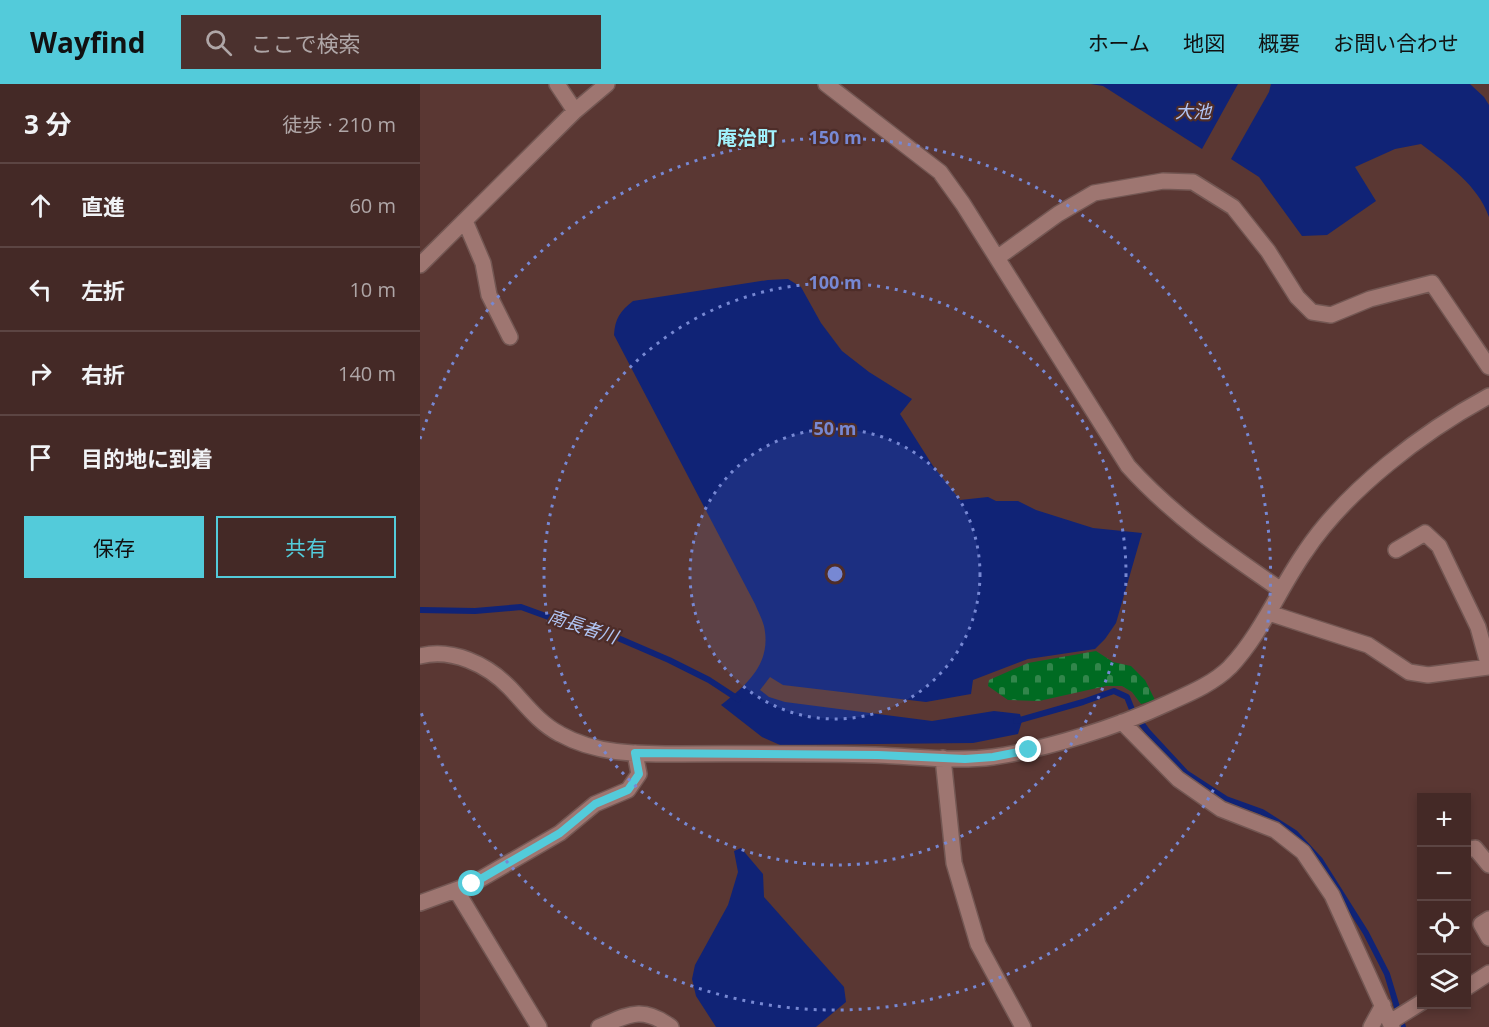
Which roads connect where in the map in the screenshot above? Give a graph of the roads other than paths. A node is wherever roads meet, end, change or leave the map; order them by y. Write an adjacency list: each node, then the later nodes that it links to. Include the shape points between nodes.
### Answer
1 (556, 84): 4 (street)
2 (607, 84): 4 (street)
3 (826, 84): 6 (street, via 940,172)
4 (575, 111): 5 (street)
5 (465, 221): 7 (street); 8 (street, via 483,263 489,295)
6 (997, 258): 9 (street, via 1094,193 1163,181 1193,182 1233,207 1312,312 1331,315 1370,299 1432,283); 12 (street, via 1128,466 1213,543)
7 (420, 265)
8 (510, 337)
9 (1489, 367)
10 (1489, 396): 12 (street, via 1401,455 1353,495 1324,525)
11 (1396, 550): 15 (street, via 1425,533 1439,546 1478,627)
12 (1281, 590): 13 (street)
13 (1269, 613): 15 (street, via 1368,645 1409,672 1428,675); 16 (street, via 1230,668 1213,681)
14 (420, 656): 17 (street, via 454,655 474,663 491,672 543,723 561,734 600,750)
15 (1489, 667)
16 (1122, 722): 18 (street, via 1029,750 993,757); 27 (street, via 1178,779 1221,809 1275,830 1303,852 1332,895)
17 (635, 753): 18 (street, via 843,754); 21 (street, via 639,774 628,790 595,804 560,833)
18 (943, 759): 33 (street, via 954,863 978,944)
19 (1471, 849): 20 (street, via 1475,848)
20 (1489, 865)
21 (456, 890): 22 (street); 30 (street)
22 (420, 903)
23 (1489, 919): 24 (street, via 1481,924)
24 (1489, 938)
25 (1489, 973): 26 (street)
26 (1471, 985)
27 (1383, 1005): 29 (street); 34 (street)
28 (1417, 1006): 29 (street)
29 (1391, 1024)
30 (539, 1027)
31 (599, 1027): 32 (street, via 634,1013 660,1018)
32 (670, 1027)
33 (1023, 1027)
34 (1371, 1027)

